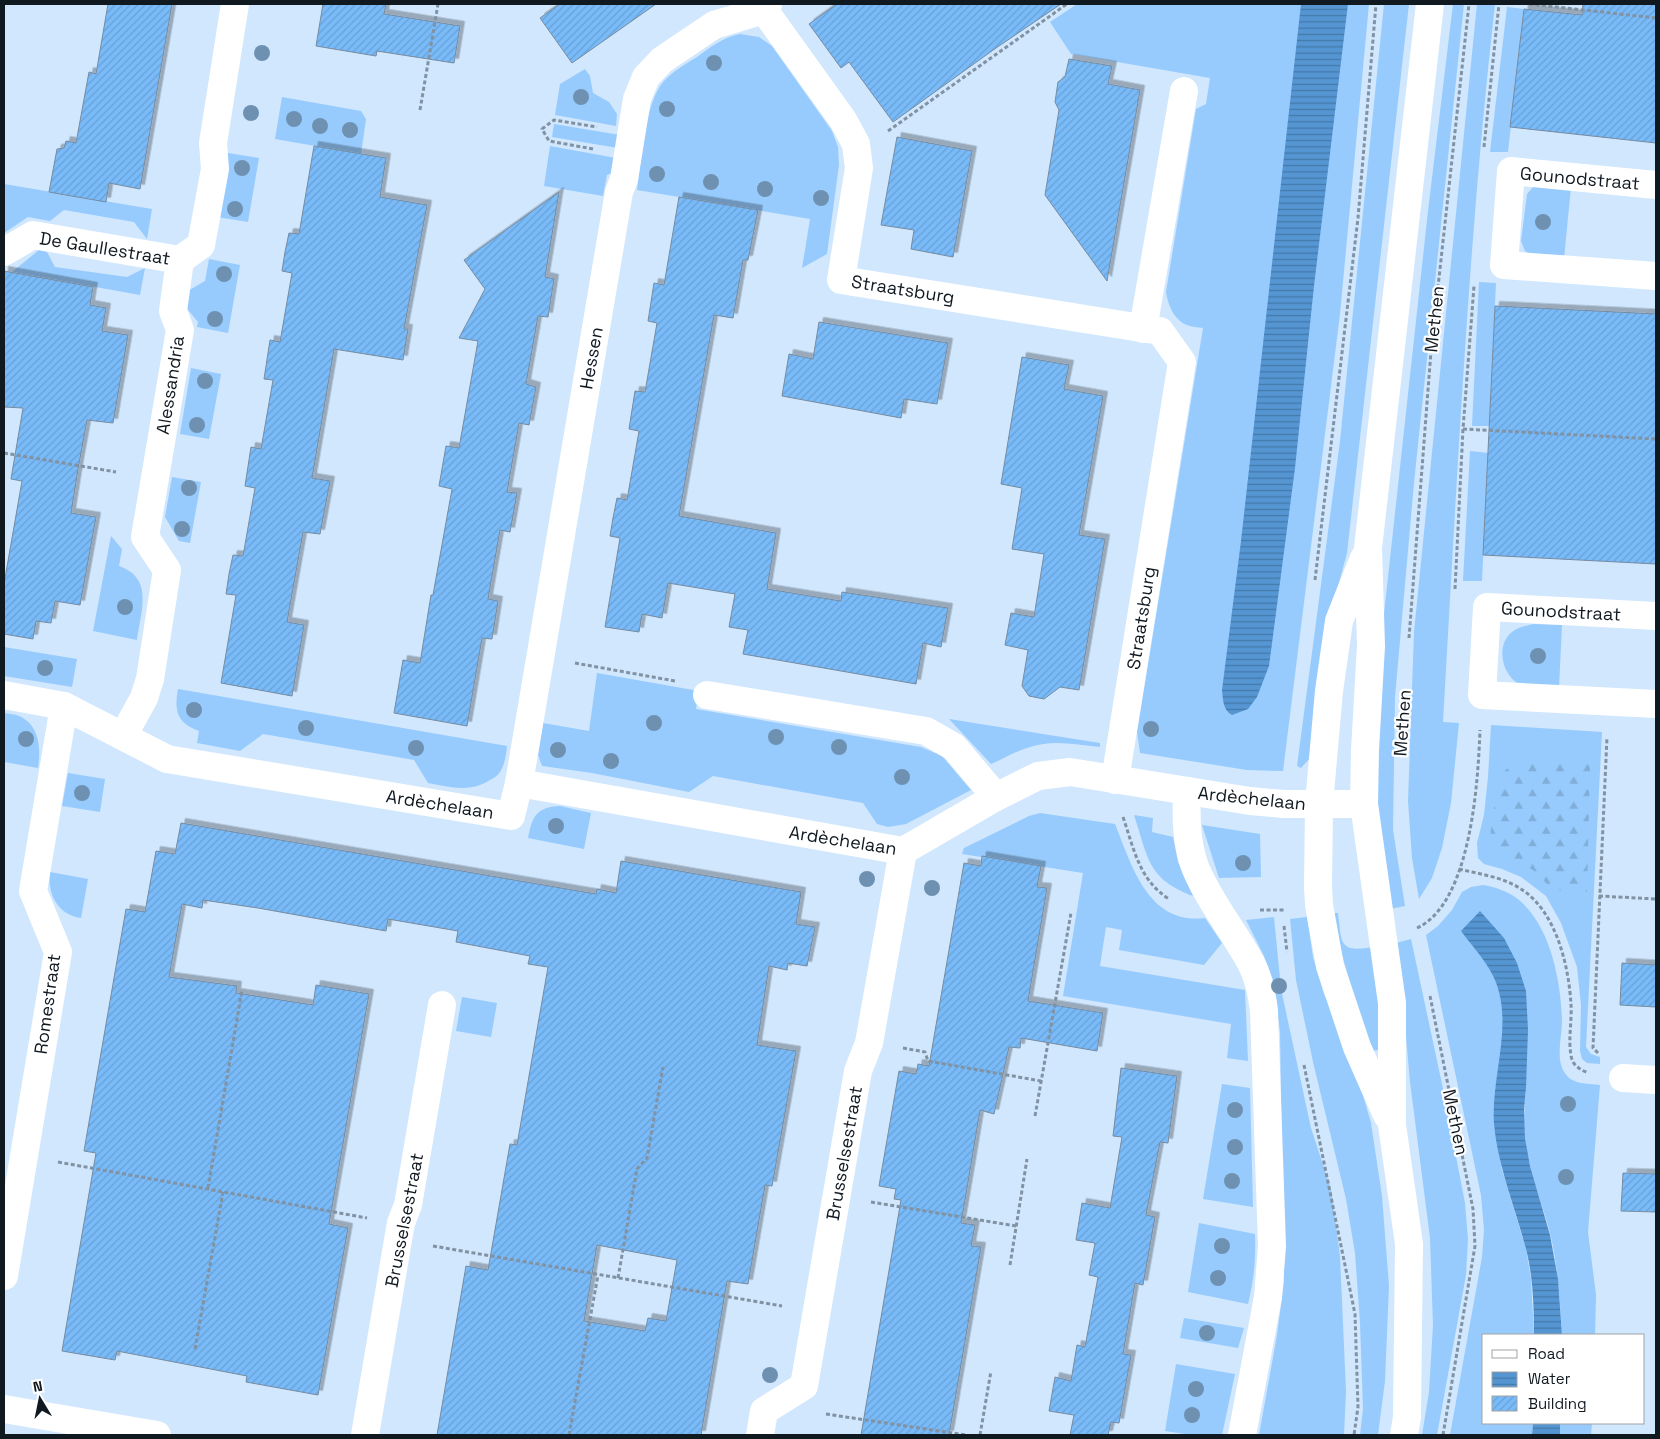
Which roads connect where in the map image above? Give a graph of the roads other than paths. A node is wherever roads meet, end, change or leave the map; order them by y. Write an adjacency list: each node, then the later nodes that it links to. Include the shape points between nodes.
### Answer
1 (235, 4): 7 (street, via 201,246)
2 (1430, 4): 10 (street, Methen)
3 (766, 7): 9 (street, Straatsburg, via 856,144 859,168 841,280); 18 (street, Hessen, via 714,25 662,60 646,77 637,99)
4 (1184, 91): 9 (street)
5 (1656, 185): 8 (street, Gounodstraat, via 1512,171 1504,265)
6 (4, 252): 7 (street, De Gaullestraat, via 33,234)
7 (180, 260): 16 (street, Alessandria, via 173,311 180,330 145,536 167,570 150,678 144,698)
8 (1656, 276)
9 (1143, 328): 17 (street, Straatsburg, via 1160,331 1182,362)
10 (1368, 548): 21 (street, Methen, via 1339,621 1329,691); 22 (street, Methen, via 1371,646)
11 (1656, 616): 14 (street, Gounodstraat, via 1487,607 1482,695)
12 (4, 695): 15 (street, Ardèchelaan)
13 (707, 695): 20 (street, via 926,731 954,747)
14 (1656, 704)
15 (64, 706): 16 (street, Ardèchelaan); 28 (street, Romestraat, via 33,892 58,952)
16 (122, 736): 18 (street, Ardèchelaan, via 167,759 511,816)
17 (1114, 780): 19 (street, Ardèchelaan); 20 (street, Ardèchelaan, via 1070,772 1054,773 1038,776)
18 (519, 783): 23 (street, Ardèchelaan)
19 (1186, 791): 21 (street, Ardèchelaan, via 1250,801); 34 (street, via 1186,830 1195,866 1252,964 1264,1011 1272,1246 1268,1297)
20 (996, 797): 23 (street, Ardèchelaan)
21 (1320, 804): 22 (street, Ardèchelaan); 27 (street, Methen, via 1319,905 1330,966 1357,1047)
22 (1364, 804): 27 (street, Methen, via 1392,1003)
23 (903, 851): 33 (street, Brusselsestraat, via 869,1043 858,1071 804,1386 764,1411)
24 (442, 1005): 32 (street, Brusselsestraat)
25 (1623, 1078): 26 (street)
26 (1656, 1080)
27 (1392, 1126): 35 (street, Methen, via 1409,1244 1407,1417)
28 (16, 1161): 29 (street, Romestraat)
29 (4, 1276)
30 (4, 1409): 31 (street)
31 (157, 1435)
32 (365, 1435)
33 (760, 1435)
34 (1242, 1435)
35 (1404, 1435)

